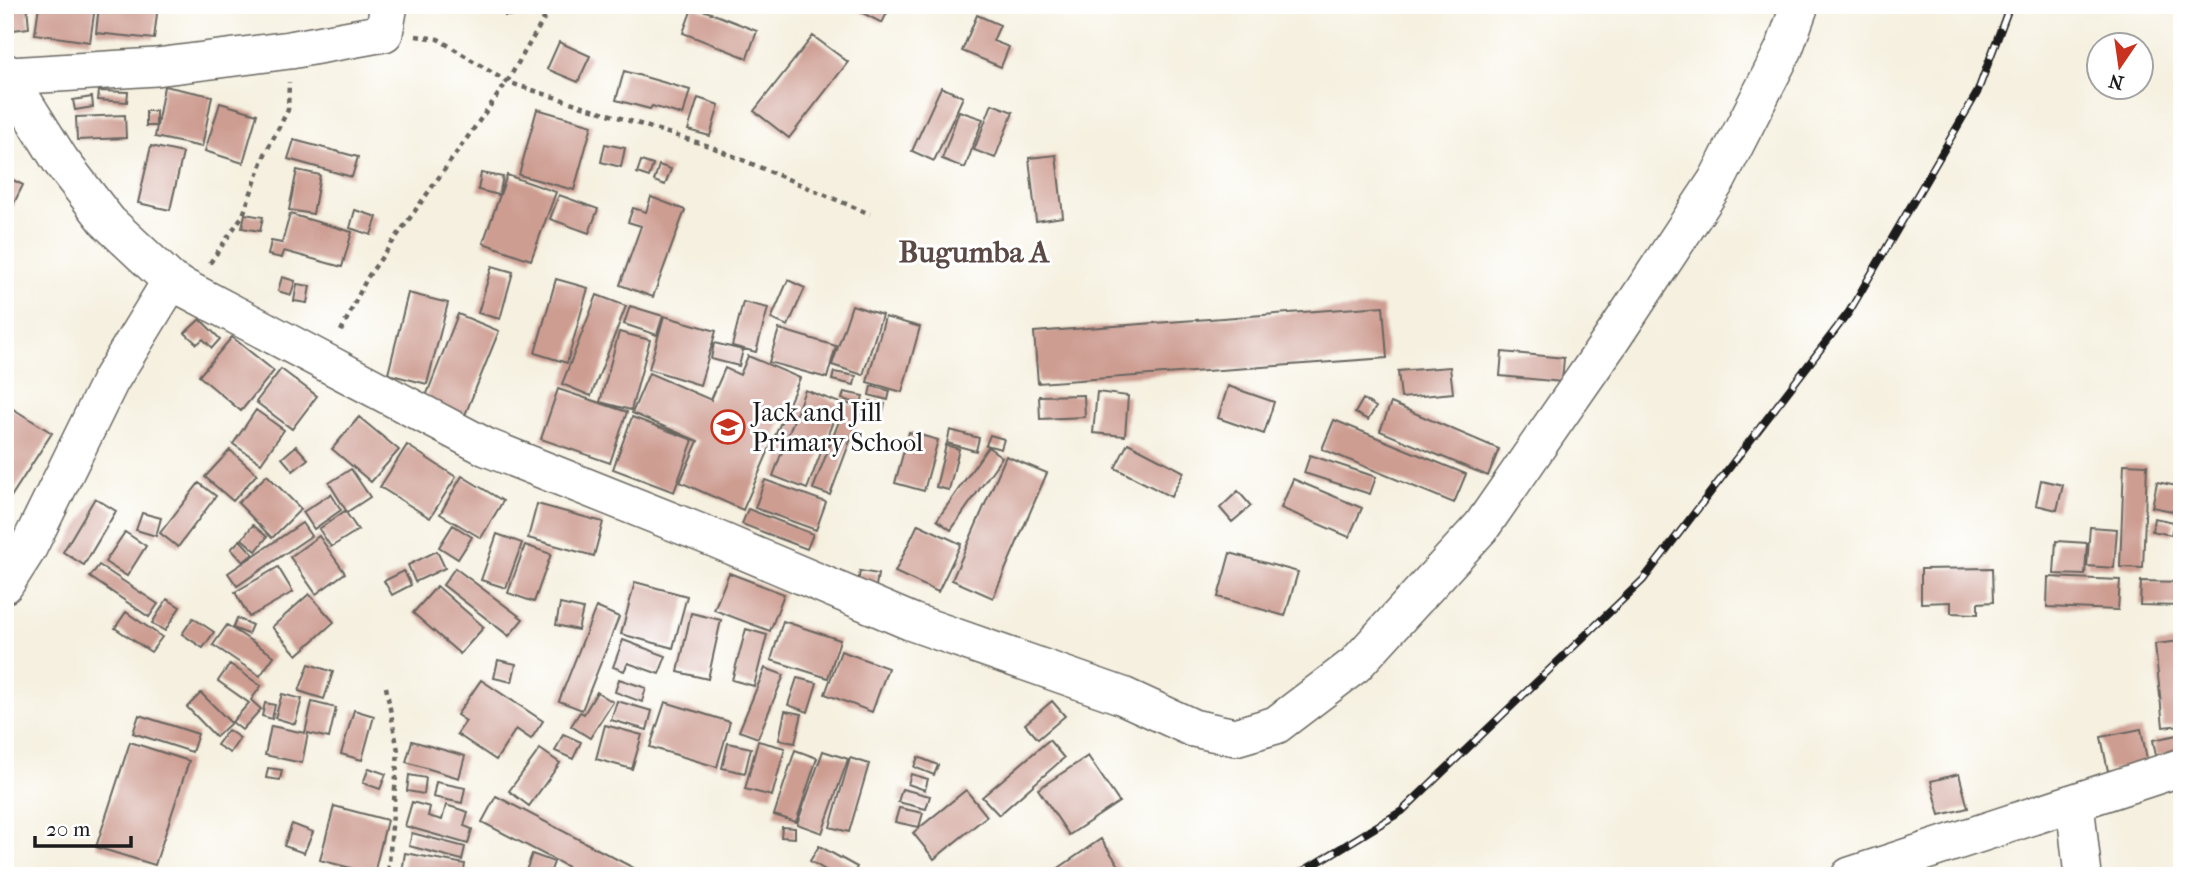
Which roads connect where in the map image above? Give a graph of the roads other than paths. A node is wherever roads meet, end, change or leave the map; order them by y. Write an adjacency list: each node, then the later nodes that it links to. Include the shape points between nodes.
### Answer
1 (1800, 5): 4 (street, via 1784,49 1717,180 1482,526 1355,665 1276,725 1235,737 1193,728 1123,696 912,622 486,447)
2 (387, 19): 3 (street, via 290,50 156,67)
3 (7, 74): 4 (street, via 60,160 107,222)
4 (181, 286): 5 (street, via 110,381 28,548)
5 (5, 584)
6 (2182, 767): 7 (street)
7 (2075, 803): 8 (street); 9 (street)
8 (1850, 876)
9 (2083, 876)

